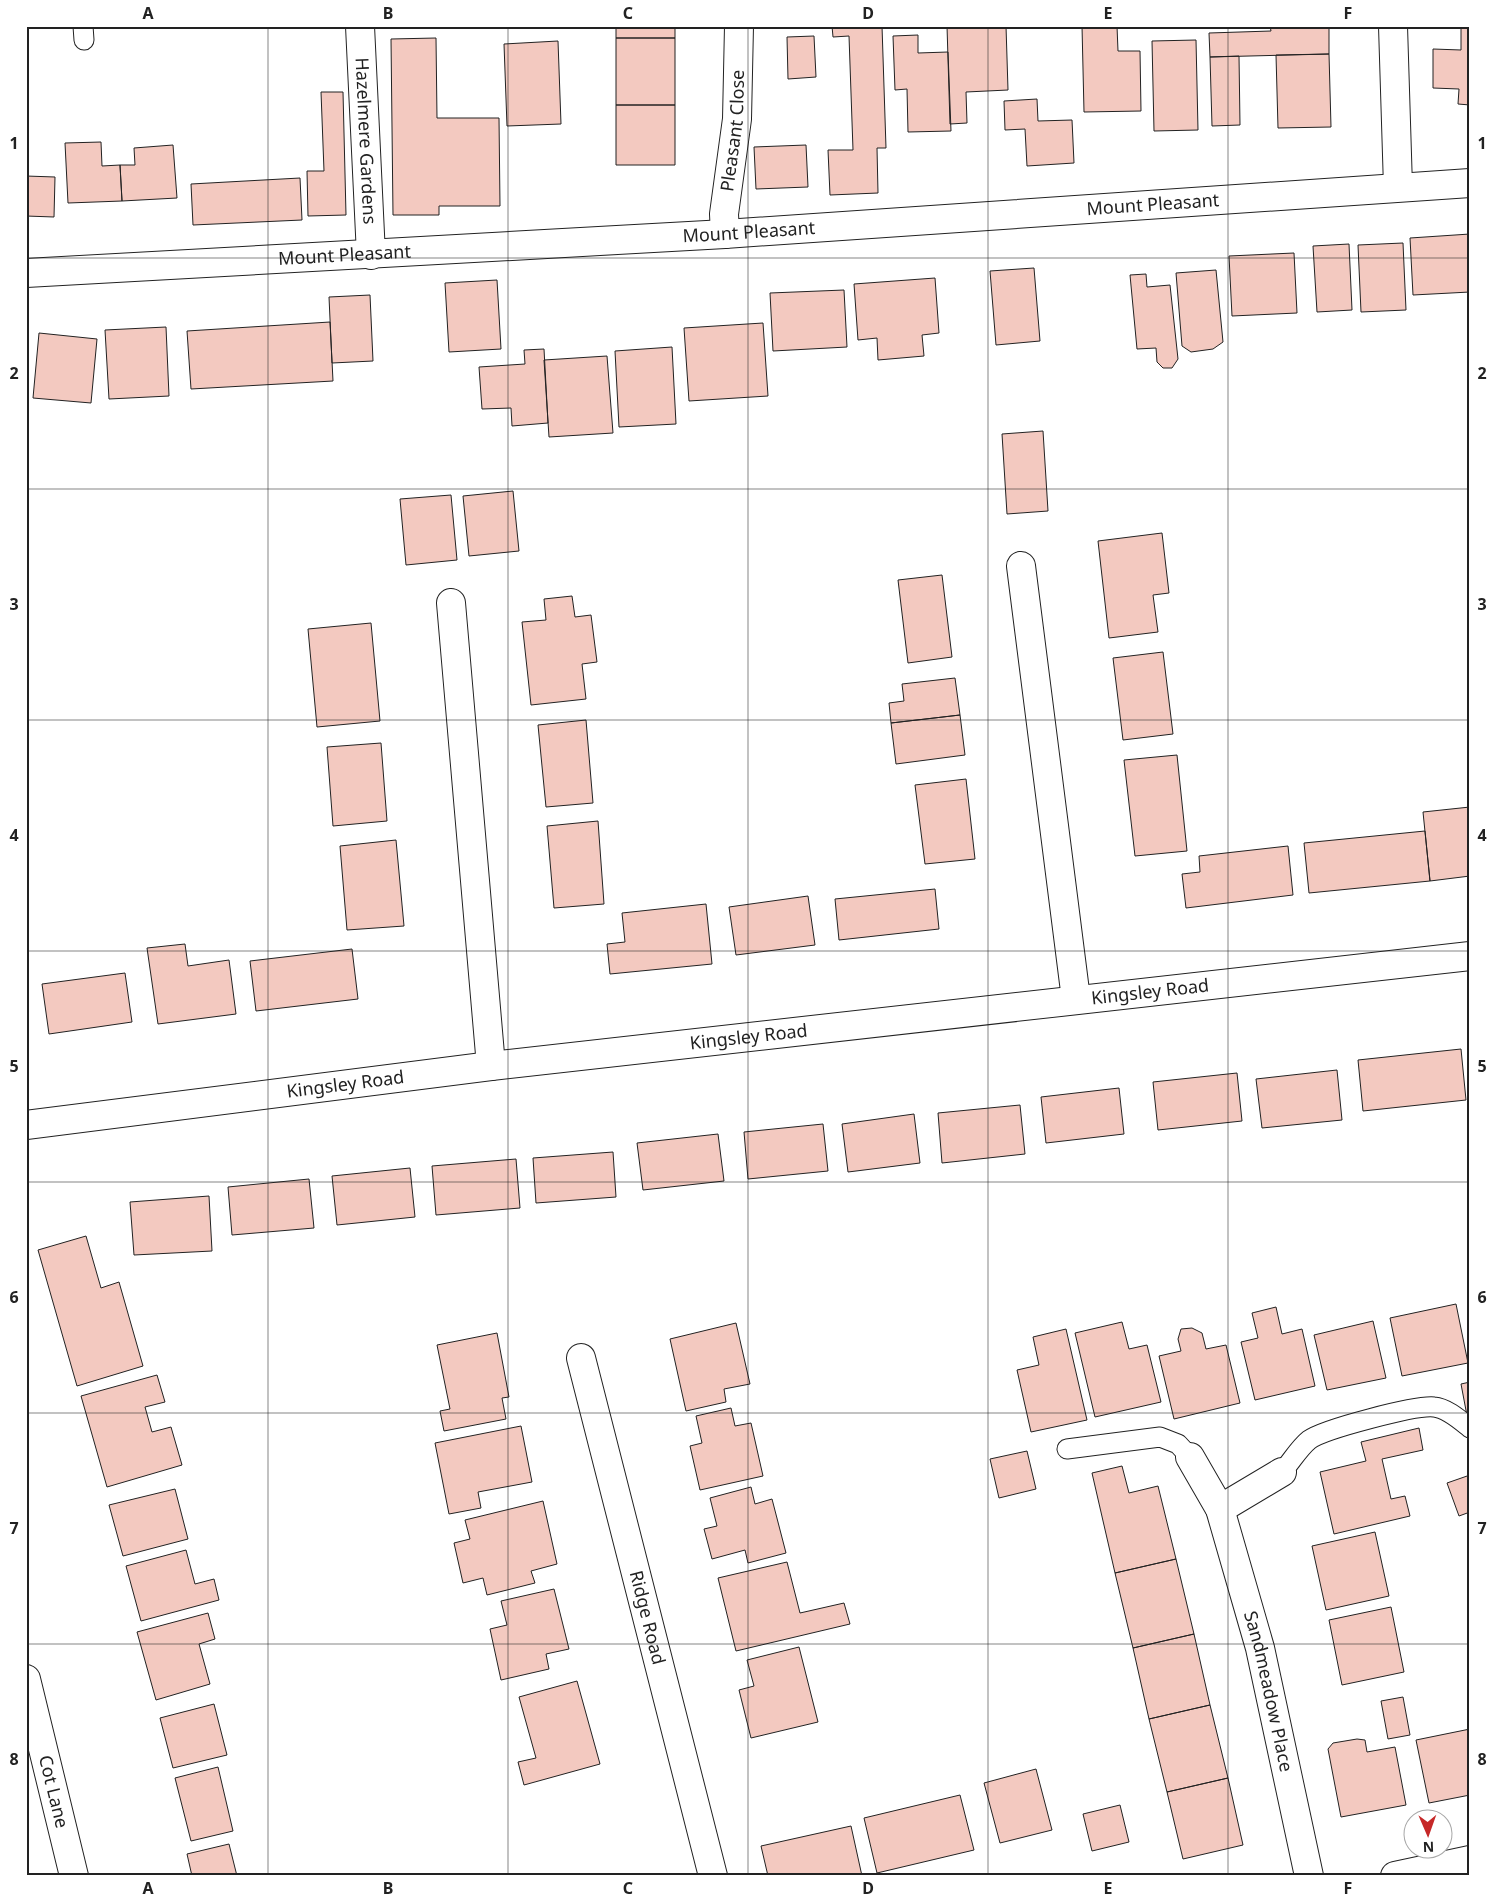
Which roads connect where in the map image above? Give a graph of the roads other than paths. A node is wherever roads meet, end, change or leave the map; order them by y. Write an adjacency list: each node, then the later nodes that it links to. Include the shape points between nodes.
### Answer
1 (360, 26): 7 (street, Hazelmere Gardens)
2 (739, 26): 6 (street, Pleasant Close, via 737,119 724,214)
3 (1393, 26): 5 (street)
4 (1470, 182): 5 (street, Mount Pleasant)
5 (1398, 187): 6 (street, Mount Pleasant)
6 (725, 234): 7 (street, Mount Pleasant)
7 (371, 255): 8 (street, Mount Pleasant)
8 (26, 273)
9 (1021, 566): 12 (street)
10 (452, 603): 13 (street)
11 (1470, 956): 12 (street, Kingsley Road)
12 (1076, 999): 13 (street, Kingsley Road)
13 (491, 1066): 14 (street, Kingsley Road)
14 (26, 1125)
15 (581, 1358): 24 (street, Ridge Road)
16 (1470, 1428): 19 (lane, via 1457,1417 1436,1407 1417,1408 1329,1430 1309,1440)
17 (1067, 1449): 18 (lane, via 1160,1437 1178,1444)
18 (1190, 1457): 20 (street, Sandmeadow Place)
19 (1282, 1472): 20 (street)
20 (1220, 1509): 25 (street, Sandmeadow Place, via 1260,1648)
21 (26, 1679): 23 (street, Cot Lane)
22 (1470, 1860): 26 (street)
23 (74, 1876)
24 (713, 1876)
25 (1309, 1876)
26 (1395, 1876)

